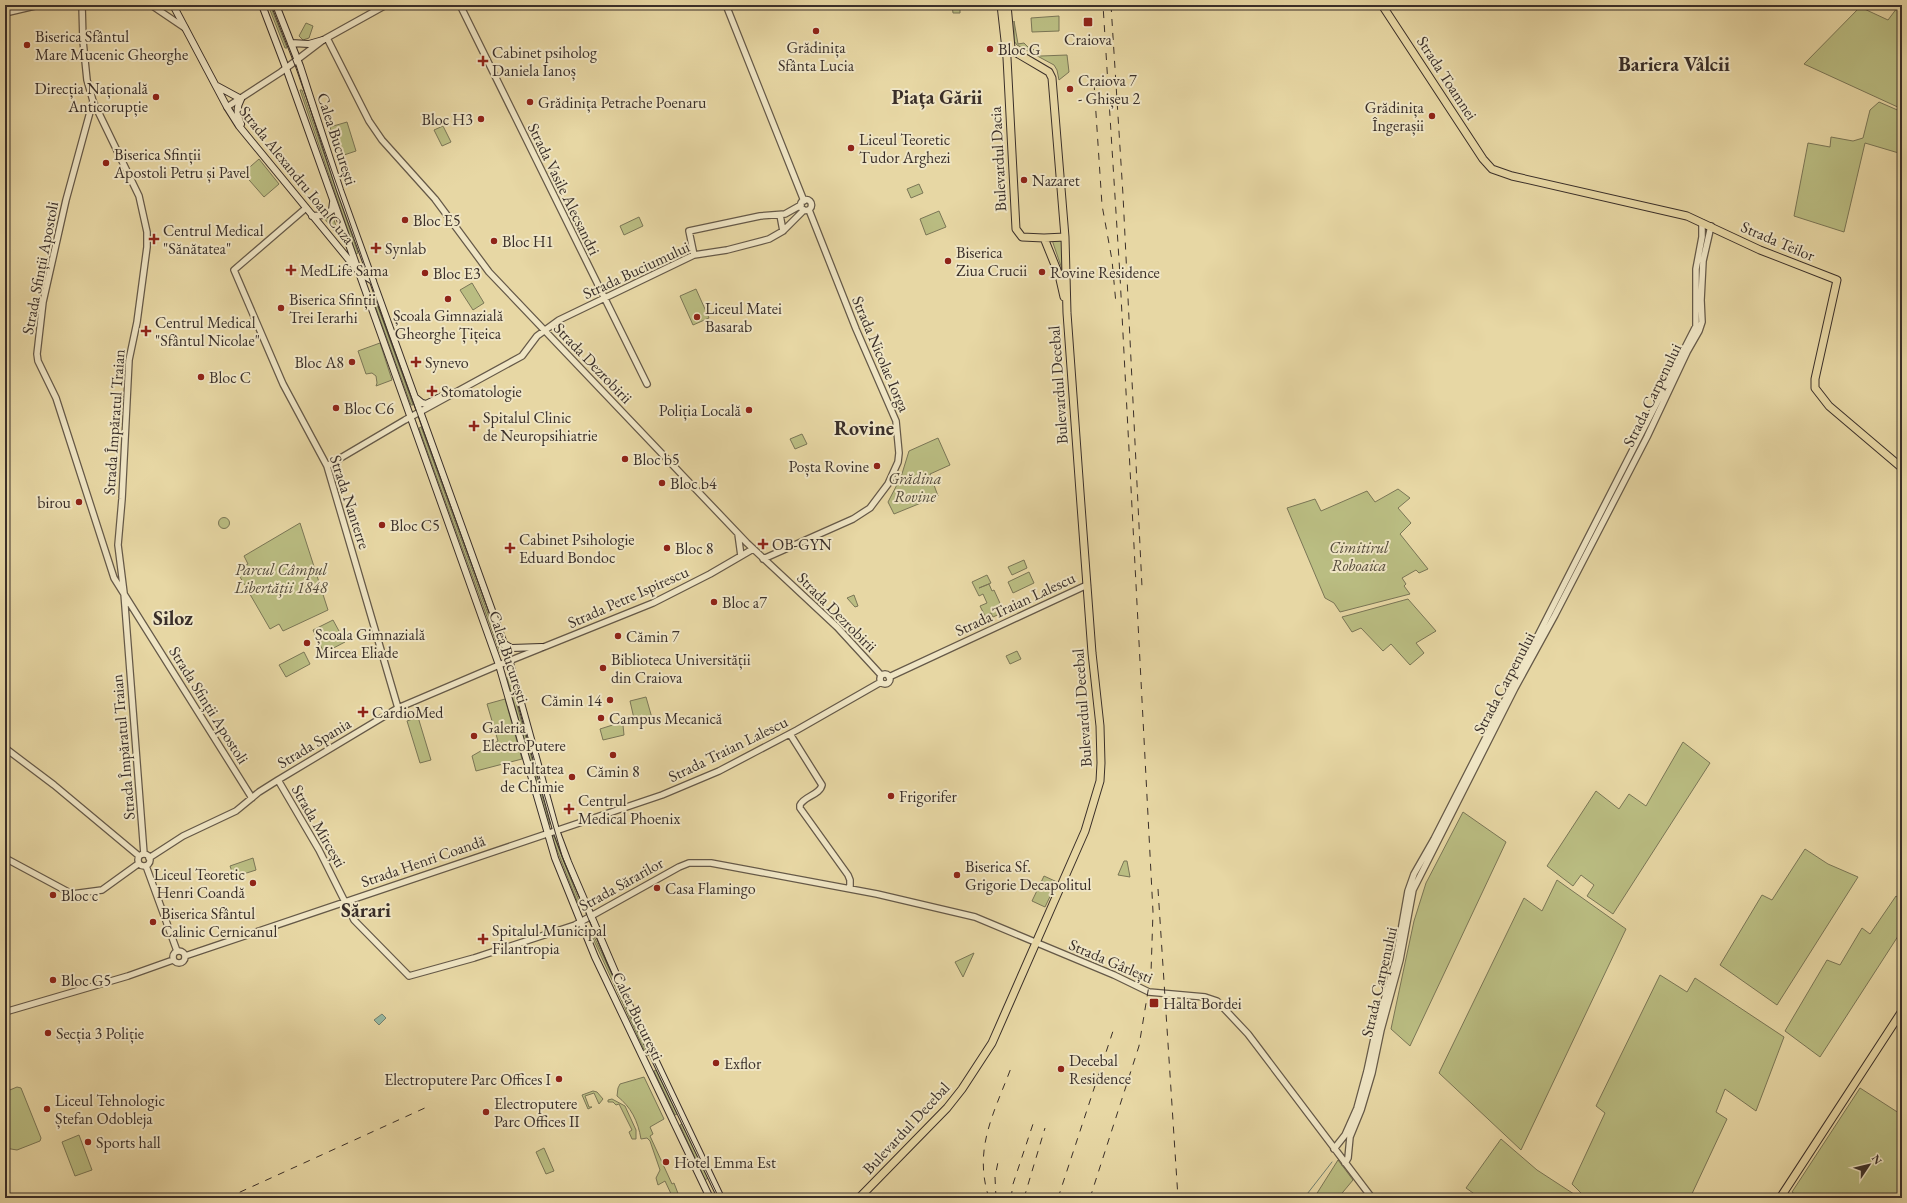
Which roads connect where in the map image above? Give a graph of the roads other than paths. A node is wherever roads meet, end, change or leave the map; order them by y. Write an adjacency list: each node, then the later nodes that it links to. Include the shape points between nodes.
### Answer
1 (39, 5): 12 (street)
2 (82, 5): 22 (street, Strada Împăratul Traian, via 86,74)
3 (151, 5): 13 (street)
4 (173, 5): 13 (main road, Strada Alexandru Ioan Cuza)
5 (262, 5): 19 (main road, Calea București)
6 (276, 5): 15 (main road, Calea București)
7 (386, 5): 14 (street)
8 (460, 5): 43 (street, Strada Vasile Alecsandri)
9 (726, 5): 27 (street, Strada Nicolae Iorga)
10 (1382, 5): 25 (main road, Strada Toamnei)
11 (1003, 6): 16 (main road, Bulevardul Dacia, via 1010,43); 17 (main road, Bulevardul Dacia)
12 (5, 13)
13 (185, 28): 20 (main road, Strada Alexandru Ioan Cuza)
14 (325, 39): 15 (main road, via 309,44); 18 (street); 45 (street, Strada Dezrobirii, via 356,99 382,140 435,199 489,272)
15 (291, 43): 18 (main road, Calea București)
16 (1015, 52): 17 (main road); 34 (main road, Bulevardul Decebal, via 1050,74)
17 (1007, 58): 35 (main road, Bulevardul Dacia, via 1016,229 1022,237)
18 (297, 59): 19 (street); 38 (main road, Calea București)
19 (286, 68): 21 (street); 26 (main road, Calea București)
20 (216, 85): 21 (main road); 23 (main road, Strada Alexandru Ioan Cuza)
21 (241, 99): 23 (street); 24 (main road, via 237,112)
22 (93, 102): 60 (street, Strada Împăratul Traian, via 139,196 147,232 129,360 118,545); 60 (street, Strada Sfinții Apostoli, via 64,208 43,302 37,354 40,366 56,398 114,578)
23 (227, 107): 24 (main road, Strada Alexandru Ioan Cuza)
24 (242, 130): 28 (main road, Strada Alexandru Ioan Cuza)
25 (1488, 166): 31 (main road, Strada Teilor, via 1512,176 1659,208)
26 (333, 201): 30 (main road, via 330,212); 36 (main road, Calea București)
27 (804, 206): 29 (street); 33 (street, Strada Buciumului); 55 (street, Strada Nicolae Iorga, via 896,421 899,453 898,462 888,484 870,508 853,519)
28 (306, 208): 30 (main road, Strada Alexandru Ioan Cuza); 51 (street, Strada Nanterre, via 234,270 283,384)
29 (780, 215): 33 (street); 39 (street, via 760,216 689,231)
30 (312, 216): 37 (main road, Strada Alexandru Ioan Cuza)
31 (1702, 222): 32 (main road, Strada Teilor); 90 (street, Strada Carpenului, via 1696,277 1696,326 1445,819 1414,874 1408,891 1396,958 1357,1108 1345,1135)
32 (1711, 226): 52 (main road, Strada Teilor, via 1760,250 1837,280 1815,388 1829,406); 91 (street, Strada Carpenului, via 1703,261 1702,322 1699,331 1413,890 1400,960 1372,1072 1350,1137 1348,1158)
33 (783, 231): 39 (street, Strada Buciumului, via 762,242)
34 (1065, 237): 35 (main road); 44 (main road, Bulevardul Decebal)
35 (1044, 238): 44 (main road, Bulevardul Decebal, via 1059,276)
36 (349, 243): 37 (main road); 40 (main road, Calea București)
37 (340, 249): 41 (main road, Strada Alexandru Ioan Cuza)
38 (363, 255): 40 (main road); 42 (main road, Calea București)
39 (694, 255): 43 (street, Strada Buciumului)
40 (354, 258): 41 (main road, Calea București)
41 (360, 273): 42 (main road); 50 (main road, Calea București)
42 (373, 281): 48 (main road, Calea București)
43 (604, 298): 45 (street, Strada Buciumului); 46 (street, Strada Vasile Alecsandri)
44 (1067, 313): 59 (main road, Bulevardul Decebal)
45 (543, 330): 47 (street, via 522,356); 53 (street, Strada Dezrobirii)
46 (646, 384)
47 (455, 392): 48 (main road, via 426,404 422,404); 49 (street)
48 (414, 397): 49 (main road, Calea București)
49 (420, 412): 50 (street); 61 (main road, Calea București)
50 (410, 418): 51 (street); 64 (main road, Calea București)
51 (327, 466): 67 (street, Strada Nanterre)
52 (1902, 468)
53 (738, 534): 54 (street, Strada Dezrobirii); 56 (street)
54 (753, 549): 56 (street, Strada Petre Ispirescu); 57 (street, Strada Dezrobirii)
55 (774, 553): 57 (street, Strada Nicolae Iorga); 58 (street, via 773,562)
56 (741, 556): 62 (street, Strada Petre Ispirescu, via 653,603)
57 (763, 559): 58 (street, Strada Dezrobirii)
58 (786, 579): 66 (street, Strada Dezrobirii, via 837,627)
59 (1087, 585): 65 (street, Strada Traian Lalescu); 83 (main road, Bulevardul Decebal, via 1100,726 1100,781 1085,831)
60 (124, 593): 71 (street, Strada Sfinții Apostoli); 74 (street, Strada Împăratul Traian)
61 (503, 642): 62 (main road, via 511,648); 63 (main road, Calea București)
62 (542, 647): 63 (street, Strada Petre Ispirescu)
63 (509, 660): 64 (street, Strada Petre Ispirescu); 72 (main road, Calea București)
64 (499, 664): 67 (street, Strada Spania); 73 (main road, Calea București)
65 (889, 677): 66 (street, via 885,674); 66 (street, Strada Traian Lalescu, via 887,683 883,684)
66 (881, 679): 68 (street, Strada Traian Lalescu)
67 (398, 708): 70 (street, Strada Spania)
68 (790, 734): 72 (street, Strada Traian Lalescu, via 719,771 662,795); 79 (street, via 822,785 819,790 802,801 802,812 848,875)
69 (5, 748): 74 (street)
70 (278, 780): 71 (street, Strada Spania); 80 (street, Strada Mircești)
71 (252, 798): 76 (street, Strada Spania, via 236,811 183,836)
72 (556, 830): 73 (street, Strada Henri Coandă); 81 (main road, Calea București)
73 (546, 833): 80 (street, Strada Henri Coandă); 82 (main road, Calea București)
74 (142, 855): 76 (street); 77 (street, via 137,859)
75 (5, 858): 77 (street, via 72,894 102,890)
76 (150, 858): 78 (street)
77 (138, 864): 78 (street)
78 (146, 866): 84 (street)
79 (850, 889): 81 (street, Strada Sărarilor, via 711,863 689,863 668,872); 83 (street, Strada Gârlești, via 961,912)
80 (345, 902): 85 (street, Strada Henri Coandă); 87 (street, Strada Mircești, via 354,920 406,975)
81 (591, 916): 82 (street, Strada Sărarilor); 93 (main road, Calea București, via 631,1008)
82 (580, 922): 87 (street, Strada Sărarilor); 92 (main road, Calea București)
83 (1036, 944): 90 (street, Strada Gârlești, via 1149,992 1205,997 1216,1002 1248,1034); 94 (main road, Bulevardul Decebal, via 992,1043 962,1089 936,1120)
84 (177, 951): 85 (street, via 181,951); 86 (street, via 173,954)
85 (185, 956): 86 (street, via 181,963 177,964)
86 (172, 960): 89 (street, via 128,976)
87 (411, 977)
88 (1902, 1011): 96 (main road)
89 (5, 1012)
90 (1334, 1149): 91 (street, Strada Gârlești)
91 (1345, 1163): 95 (street, Strada Gârlești)
92 (710, 1198)
93 (721, 1198)
94 (859, 1198)
95 (1372, 1198)
96 (1780, 1198)

